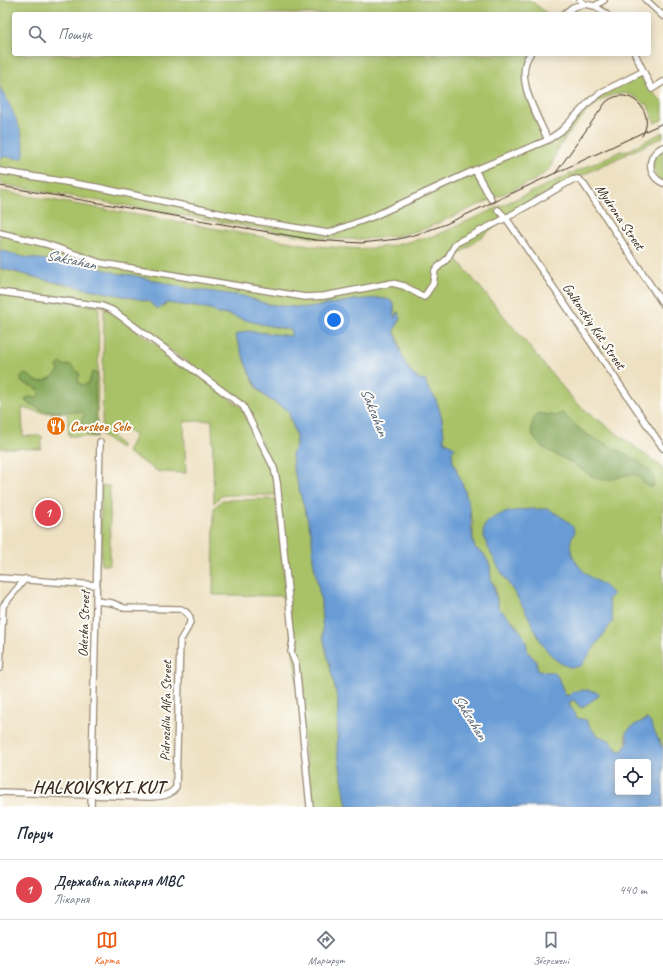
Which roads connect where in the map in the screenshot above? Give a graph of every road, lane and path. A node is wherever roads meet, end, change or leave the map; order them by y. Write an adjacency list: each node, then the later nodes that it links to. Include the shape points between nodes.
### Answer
1 (604, 0): 4 (street)
2 (646, 0): 7 (street)
3 (582, 2): 4 (street); 5 (street)
4 (594, 6): 6 (street)
5 (566, 12)
6 (603, 12)
7 (663, 16)
8 (529, 56): 12 (street, via 524,64 524,81)
9 (636, 56): 10 (street)
10 (642, 72): 11 (street, via 652,89); 12 (street, via 602,92)
11 (663, 82)
12 (548, 140): 14 (street)
13 (663, 147): 16 (street, via 653,155 650,165 653,176)
14 (475, 170): 15 (street, via 372,217 328,233 256,221 96,187); 17 (street)
15 (0, 171)
16 (663, 183)
17 (491, 199)
18 (498, 210): 19 (street, Galkovskiy Kut Street)
19 (506, 218): 20 (street, via 456,243 447,259 436,270 433,284 424,297 404,286 392,283 306,297 101,263 46,244); 22 (street, Mydrona Street, via 578,179); 24 (street, Galkovskiy Kut Street)
20 (0, 233)
21 (0, 292): 33 (street, via 102,306 112,310 243,406 274,468 277,482 293,641 291,652 296,665)
22 (663, 304)
23 (100, 442): 27 (street, Odeska Street)
24 (663, 448)
25 (0, 578): 26 (street)
26 (25, 579): 27 (street); 29 (street, via 2,606)
27 (97, 585): 28 (street, Odeska Street)
28 (96, 601): 31 (street, Odeska Street); 31 (street, Pidrozdilu Alfa Street, via 112,602 124,608 181,609 188,615 190,624 180,640 176,786 173,792 167,796)
29 (0, 668)
30 (0, 792): 31 (street, Pidrozdilu Alfa Street)
31 (91, 795): 32 (street, Odeska Street)
32 (91, 807)
33 (310, 807)

